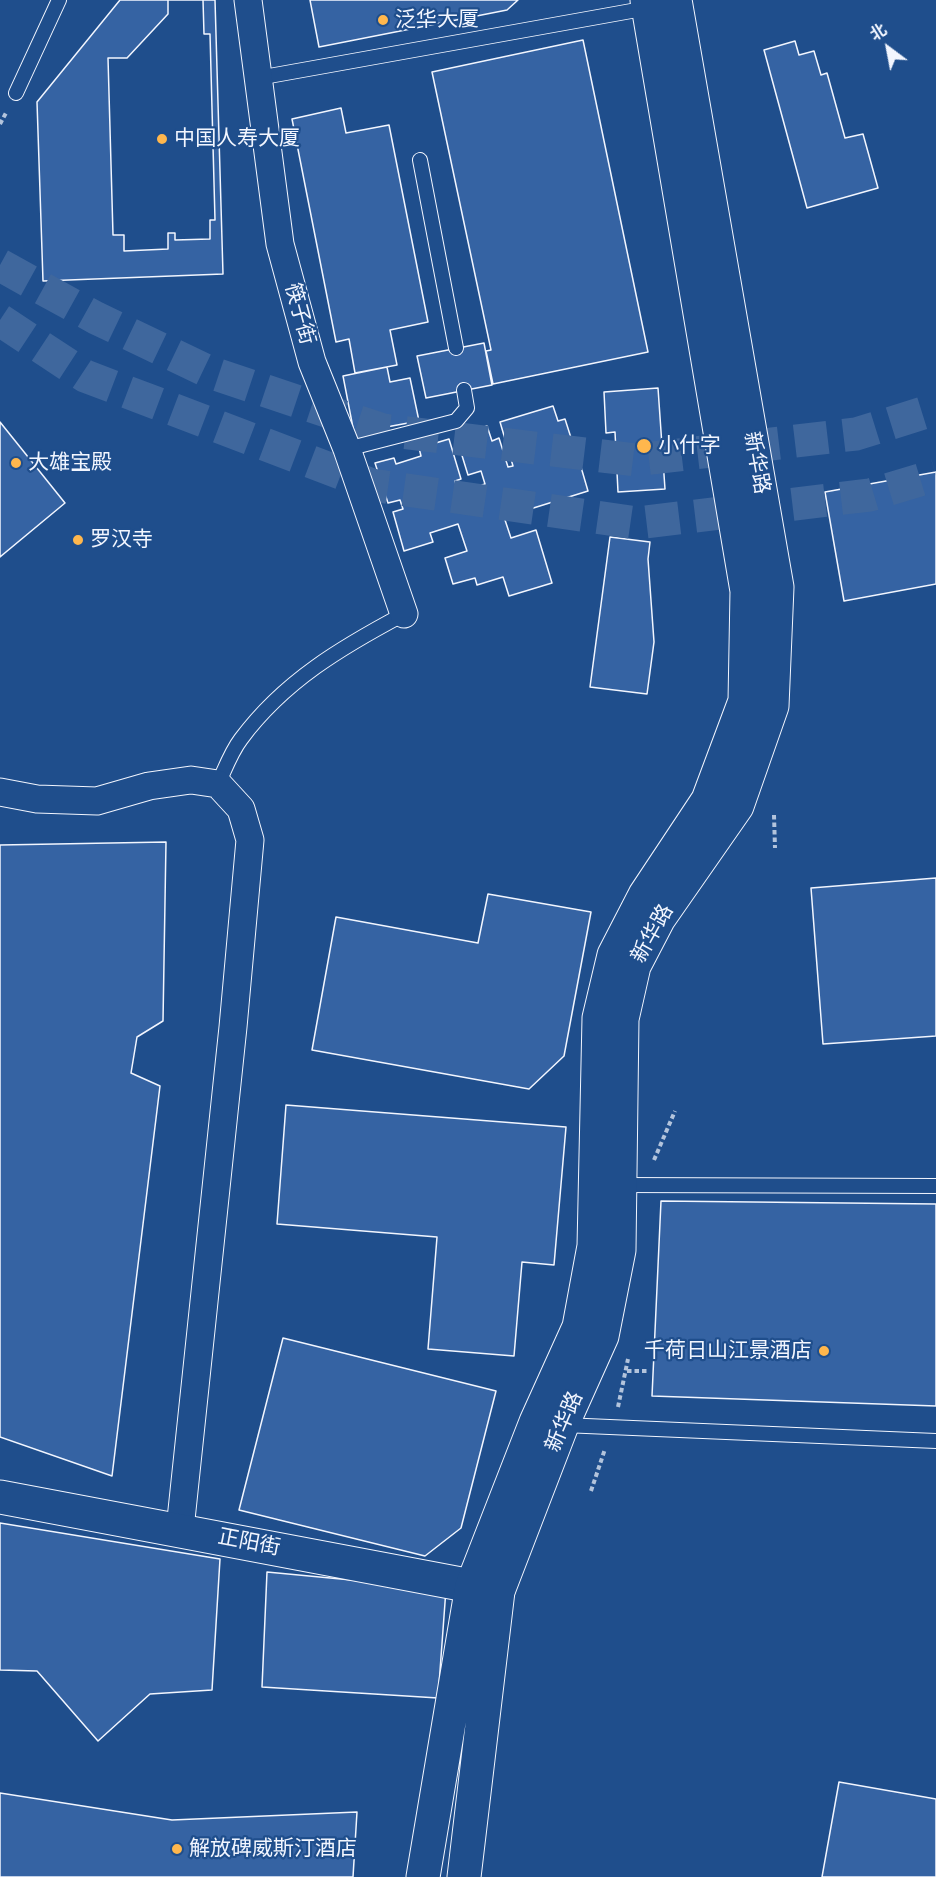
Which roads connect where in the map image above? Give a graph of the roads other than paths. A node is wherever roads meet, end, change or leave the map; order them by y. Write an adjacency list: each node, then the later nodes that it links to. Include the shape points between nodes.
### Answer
1 (59, 0): 5 (lane)
2 (248, 0): 4 (street, 筷子街)
3 (657, 3): 4 (lane); 13 (main road, 新华路, via 777,587 772,706 737,806 658,918 634,966 622,1019); 15 (main road, 新华路, via 747,591 745,701 708,800 645,895 614,955 599,1018 594,1246 579,1327)
4 (258, 78): 9 (street, 筷子街, via 280,244 312,362)
5 (16, 93)
6 (420, 160): 7 (lane)
7 (456, 348)
8 (464, 390): 9 (lane, via 467,408 456,421)
9 (346, 449): 10 (street, 筷子街)
10 (404, 614): 11 (lane, via 338,649 280,695 240,740)
11 (218, 784): 12 (street, via 191,780 149,786 97,801 37,799); 18 (street, via 241,809 250,840)
12 (0, 792)
13 (621, 1185): 14 (lane); 15 (main road, 新华路, via 619,1250 602,1336)
14 (936, 1186)
15 (549, 1424): 16 (lane); 19 (main road, 新华路)
16 (936, 1441)
17 (0, 1497): 18 (main road, 正阳街)
18 (180, 1529): 19 (main road, 正阳街)
19 (485, 1588): 20 (main road, 新华路); 21 (main road, 新华路)
20 (423, 1877)
21 (464, 1877)

